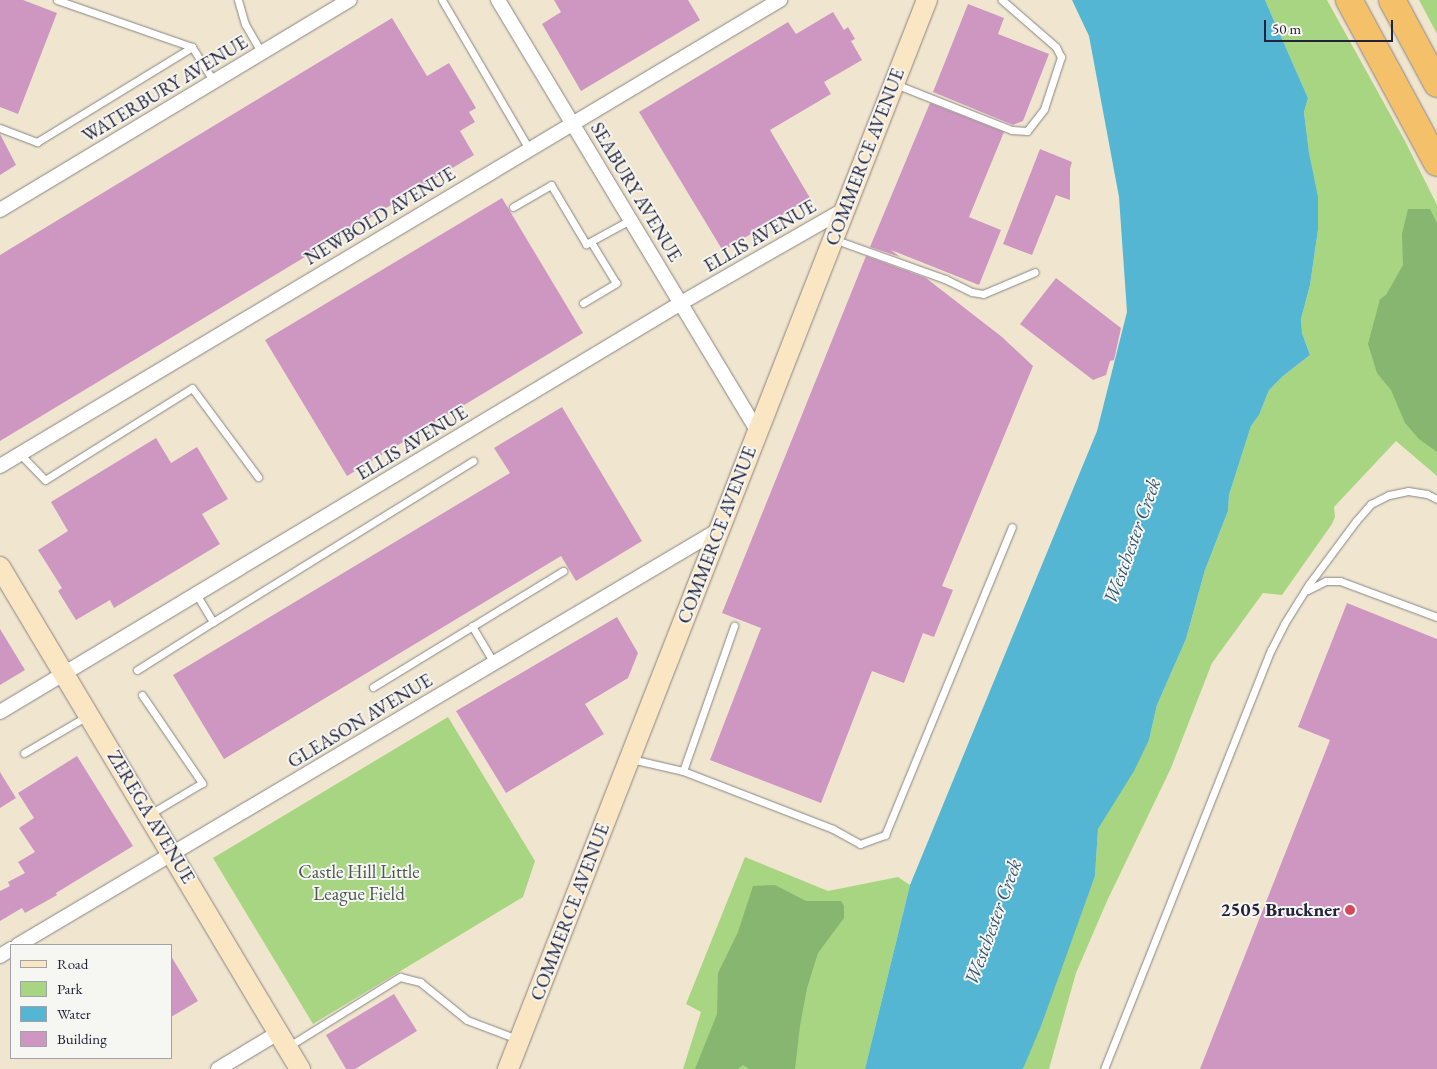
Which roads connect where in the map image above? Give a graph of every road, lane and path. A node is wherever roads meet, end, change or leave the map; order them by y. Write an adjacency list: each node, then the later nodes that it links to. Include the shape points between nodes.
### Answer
1 (57, 0): 12 (lane)
2 (238, 0): 13 (lane, via 246,24)
3 (350, 0): 13 (street, WATERBURY AVENUE)
4 (442, 0): 20 (lane)
5 (498, 0): 18 (street, SEABURY AVENUE)
6 (780, 0): 18 (street, NEWBOLD AVENUE)
7 (927, 0): 16 (main road, COMMERCE AVENUE)
8 (1002, 0): 16 (lane, via 1056,48 1061,57 1044,109 1027,131 1012,130)
9 (1349, 0): 21 (highway)
10 (1392, 0): 17 (highway)
11 (1397, 0): 14 (highway)
12 (192, 47): 15 (lane); 19 (lane, via 37,142)
13 (262, 53): 15 (street, WATERBURY AVENUE)
14 (1437, 54)
15 (214, 82): 23 (street, WATERBURY AVENUE)
16 (894, 84): 24 (main road, COMMERCE AVENUE)
17 (1437, 84)
18 (573, 124): 20 (street, NEWBOLD AVENUE); 25 (street, SEABURY AVENUE)
19 (0, 128)
20 (529, 149): 32 (street, NEWBOLD AVENUE)
21 (1437, 163)
22 (513, 207): 27 (lane, via 551,185 586,244)
23 (0, 210)
24 (845, 210): 26 (main road, COMMERCE AVENUE); 30 (street, ELLIS AVENUE)
25 (630, 220): 27 (lane); 30 (street, SEABURY AVENUE)
26 (833, 240): 28 (lane, via 983,294); 31 (main road, COMMERCE AVENUE)
27 (590, 242): 29 (lane, via 616,283)
28 (1035, 272)
29 (584, 303)
30 (680, 303): 31 (street, SEABURY AVENUE); 41 (street, ELLIS AVENUE)
31 (758, 430): 38 (main road, COMMERCE AVENUE)
32 (20, 454): 34 (street, NEWBOLD AVENUE); 35 (lane, via 45,480 192,388)
33 (473, 461): 43 (lane)
34 (0, 466)
35 (258, 477)
36 (1437, 499): 64 (lane, via 1418,492 1389,495 1371,504 1300,597 1271,650)
37 (1012, 527): 55 (lane, via 885,835 860,844 833,829)
38 (720, 530): 46 (street, GLEASON AVENUE); 54 (main road, COMMERCE AVENUE)
39 (0, 567): 48 (main road, ZEREGA AVENUE)
40 (563, 571): 44 (lane)
41 (196, 594): 43 (lane); 48 (street, ELLIS AVENUE)
42 (1437, 616): 64 (lane, via 1340,581 1319,582 1305,594 1275,648)
43 (213, 622): 47 (lane)
44 (472, 626): 46 (lane); 49 (lane)
45 (734, 626): 55 (lane)
46 (494, 663): 57 (street, GLEASON AVENUE)
47 (137, 670)
48 (65, 673): 51 (street, ELLIS AVENUE); 52 (main road, ZEREGA AVENUE)
49 (373, 686)
50 (142, 695): 56 (lane, via 202,783)
51 (0, 712)
52 (90, 714): 53 (lane); 56 (main road, ZEREGA AVENUE)
53 (24, 753)
54 (630, 759): 55 (lane); 60 (main road, COMMERCE AVENUE)
55 (683, 771)
56 (150, 814): 57 (main road, ZEREGA AVENUE)
57 (173, 853): 58 (street, GLEASON AVENUE); 59 (main road, ZEREGA AVENUE)
58 (20, 944)
59 (283, 1040): 60 (lane, via 400,978 420,982 467,1020); 61 (street); 62 (main road, ZEREGA AVENUE)
60 (519, 1040): 63 (main road, COMMERCE AVENUE)
61 (218, 1069)
62 (300, 1069)
63 (508, 1069)
64 (1105, 1069)

